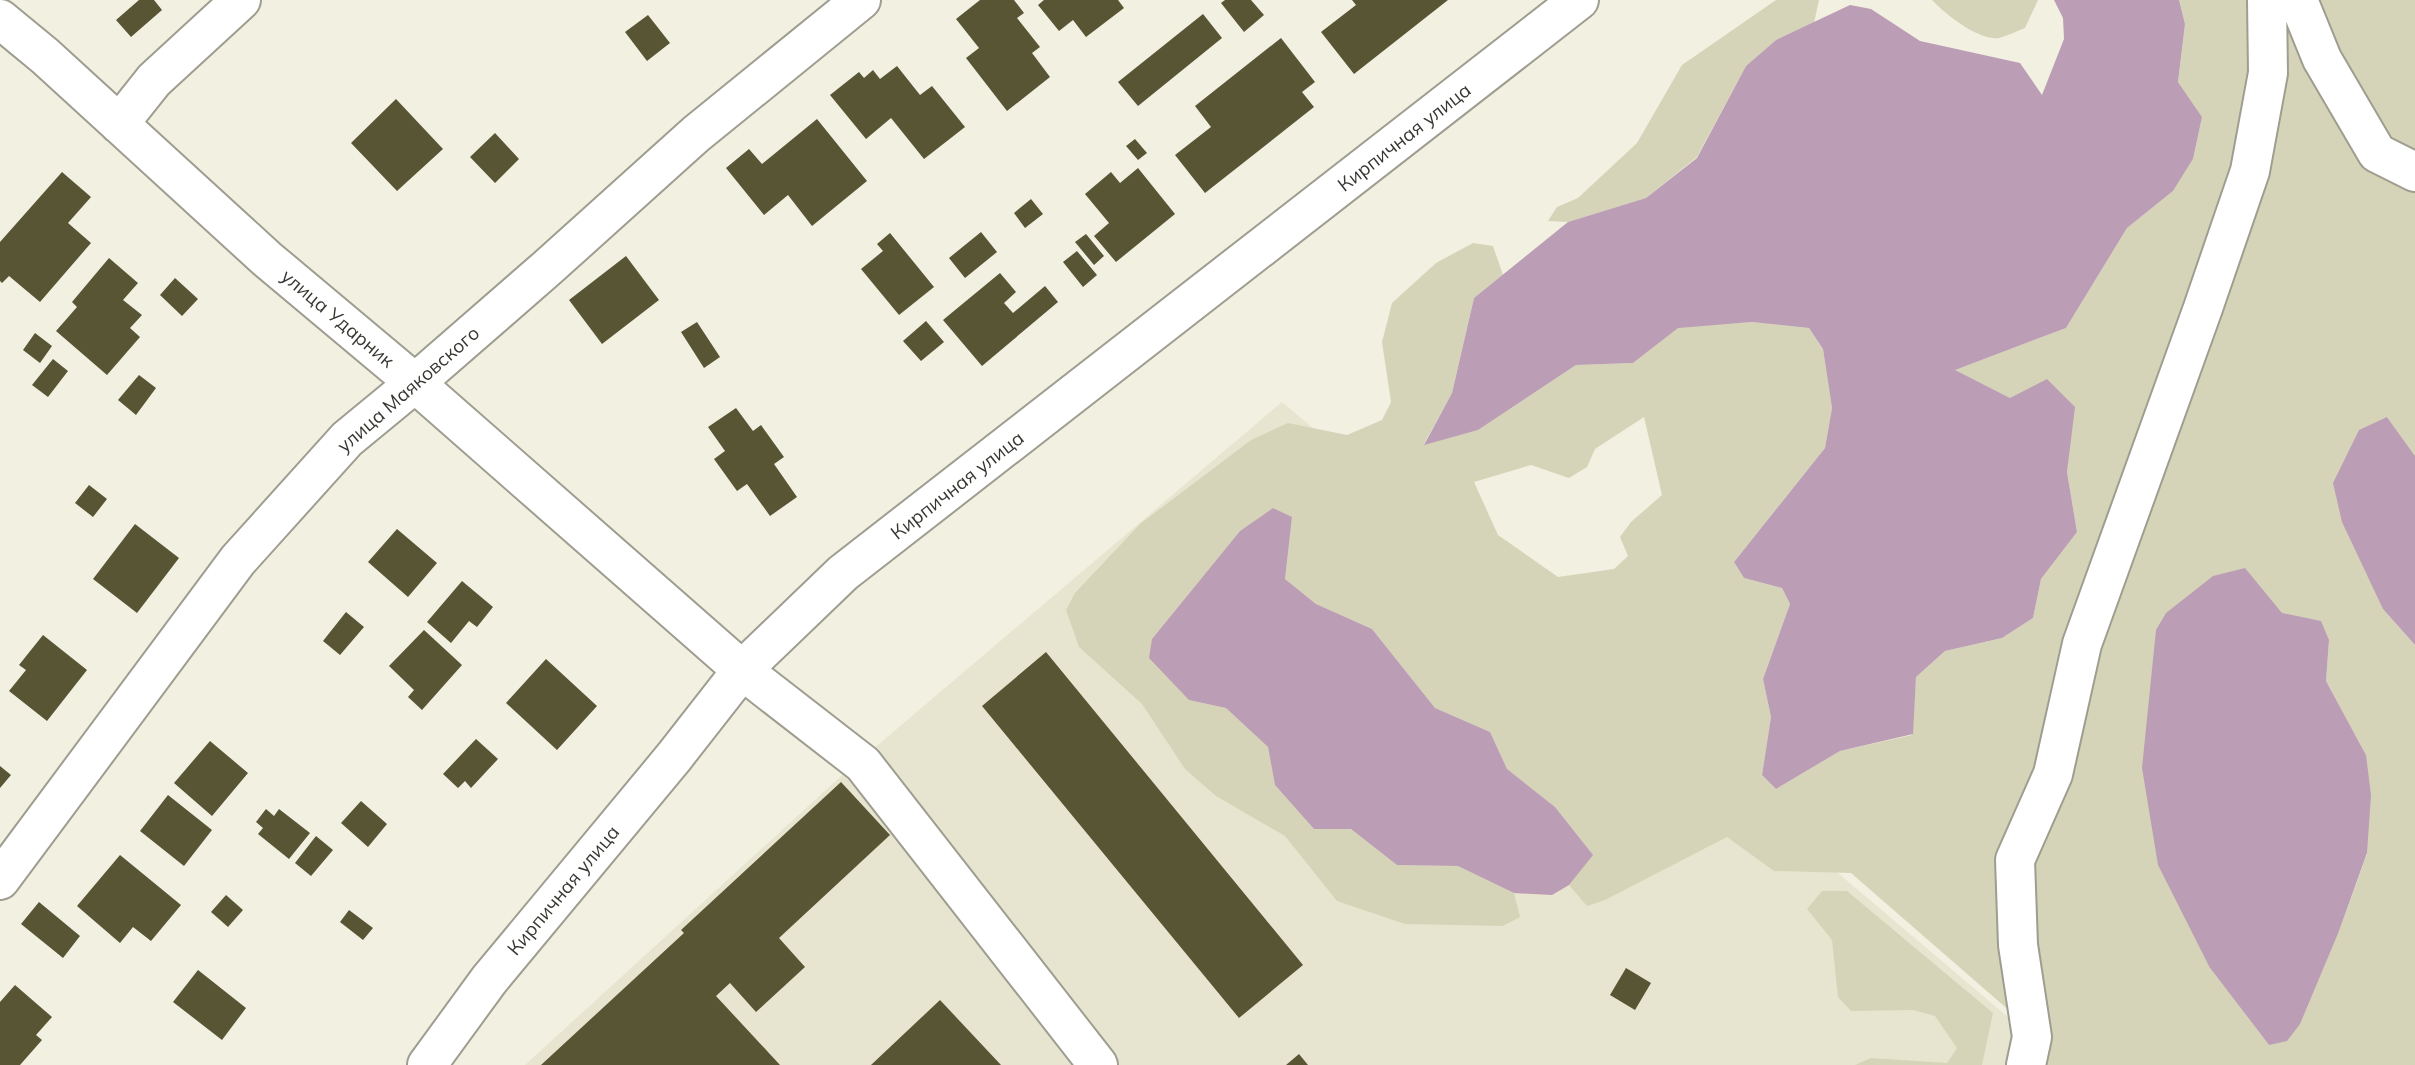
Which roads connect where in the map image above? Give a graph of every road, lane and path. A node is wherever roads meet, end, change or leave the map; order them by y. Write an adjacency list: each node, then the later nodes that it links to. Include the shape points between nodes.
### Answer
1 (241, 0): 7 (street, via 154,80)
2 (861, 0): 9 (street, улица Маяковского, via 696,134)
3 (1579, 0): 10 (street, Кирпичная улица, via 843,573)
4 (2267, 0): 14 (street, via 2268,74 2250,171 2082,644 2053,774 2015,860 2018,946 2032,1037)
5 (2298, 0): 8 (street, via 2322,59 2377,153)
6 (0, 19): 7 (street, улица Ударник)
7 (119, 124): 9 (street, улица Ударник, via 267,259)
8 (2415, 172)
9 (415, 383): 10 (street, улица Ударник); 11 (street, улица Маяковского, via 347,439 238,560)
10 (742, 670): 12 (street, Кирпичная улица, via 489,979); 13 (street, улица Ударник, via 863,764)
11 (0, 880)
12 (427, 1065)
13 (1098, 1065)
14 (2026, 1065)

